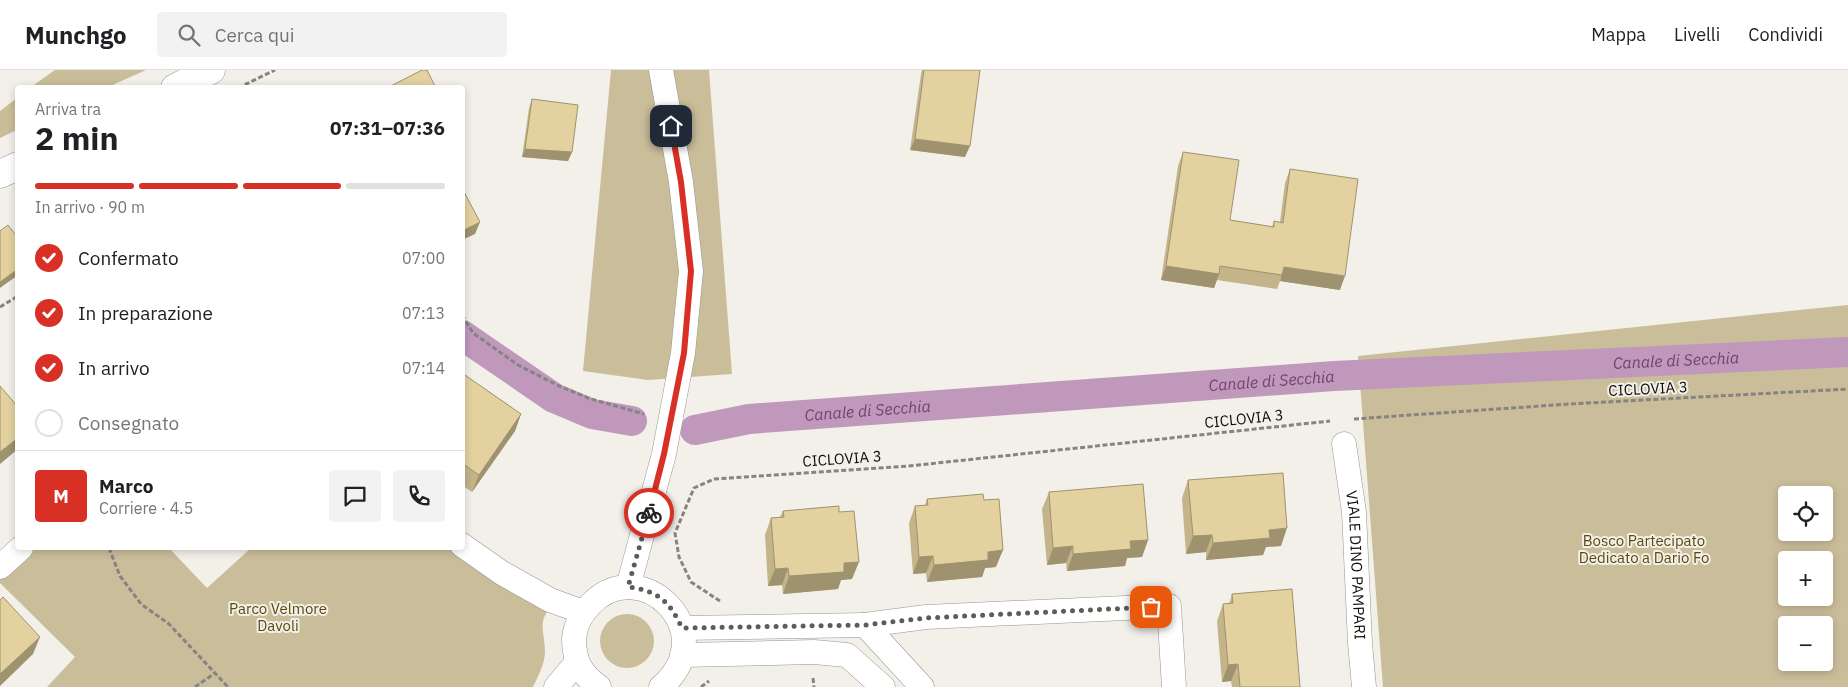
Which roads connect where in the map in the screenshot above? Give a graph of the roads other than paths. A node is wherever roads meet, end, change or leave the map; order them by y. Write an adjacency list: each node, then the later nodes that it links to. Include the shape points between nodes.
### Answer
1 (211, 70): 3 (main road)
2 (661, 70): 10 (street, via 681,182 691,271 684,353 664,454)
3 (181, 85)
4 (15, 167): 5 (main road)
5 (0, 174)
6 (1344, 444): 22 (street, VIALE DINO PAMPARI, via 1354,512)
7 (465, 547): 11 (street, via 550,600)
8 (19, 550): 9 (street)
9 (0, 568)
10 (628, 587): 11 (street, via 596,598); 13 (street, via 645,590 664,600)
11 (583, 612): 15 (street, via 575,633)
12 (865, 625): 13 (street); 20 (street); 21 (street, via 926,618 1169,606)
13 (682, 628): 14 (street)
14 (682, 655): 18 (street, via 672,678); 19 (street, via 847,654)
15 (577, 662): 16 (street); 17 (street, via 586,678)
16 (556, 687)
17 (598, 687)
18 (661, 687)
19 (883, 687)
20 (922, 687)
21 (1174, 687)
22 (1364, 687)

